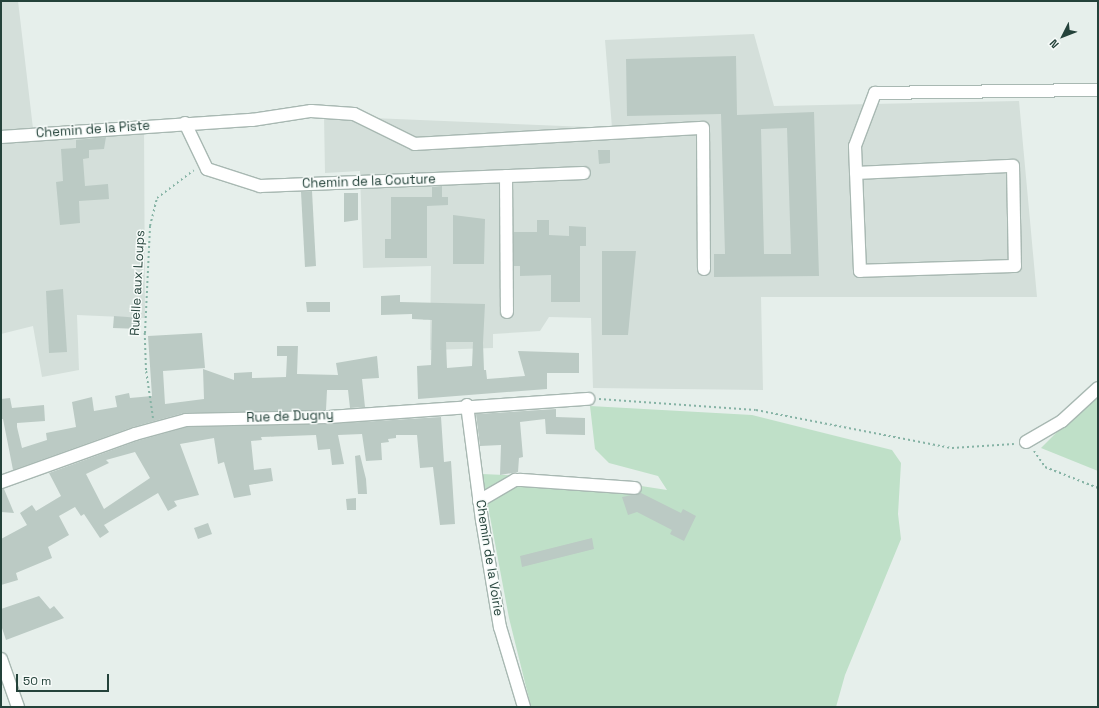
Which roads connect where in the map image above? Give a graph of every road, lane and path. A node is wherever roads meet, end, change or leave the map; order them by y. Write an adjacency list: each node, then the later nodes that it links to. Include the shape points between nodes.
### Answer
1 (1098, 90): 6 (street, via 875,93 855,146)
2 (185, 123): 3 (street, Chemin de la Piste); 4 (street, Chemin de la Couture); 8 (street, Chemin de la Piste, via 252,120 311,111 354,114 415,144 703,128)
3 (1, 137)
4 (203, 161): 7 (street, Chemin de la Couture, via 208,169 260,186); 13 (path, Ruelle aux Loups, via 158,198 150,226 144,333 146,370)
5 (584, 173): 7 (street, Chemin de la Couture)
6 (856, 173): 6 (street, via 860,271 1015,266 1013,166)
7 (506, 176): 9 (street)
8 (704, 269)
9 (508, 312)
10 (1098, 388): 14 (street, via 1062,421)
11 (588, 399): 12 (street, Rue de Dugny); 14 (path, via 756,410 952,448)
12 (467, 405): 13 (street, Rue de Dugny, via 328,417 186,420); 18 (street, Chemin de la Voirie)
13 (156, 428): 15 (street, Rue de Dugny)
14 (1026, 442): 17 (path, via 1046,467)
15 (1, 482)
16 (635, 488): 18 (street, via 515,480)
17 (1098, 488)
18 (479, 501): 21 (street, Chemin de la Voirie, via 500,627)
19 (2, 665): 20 (street)
20 (18, 707)
21 (524, 707)

